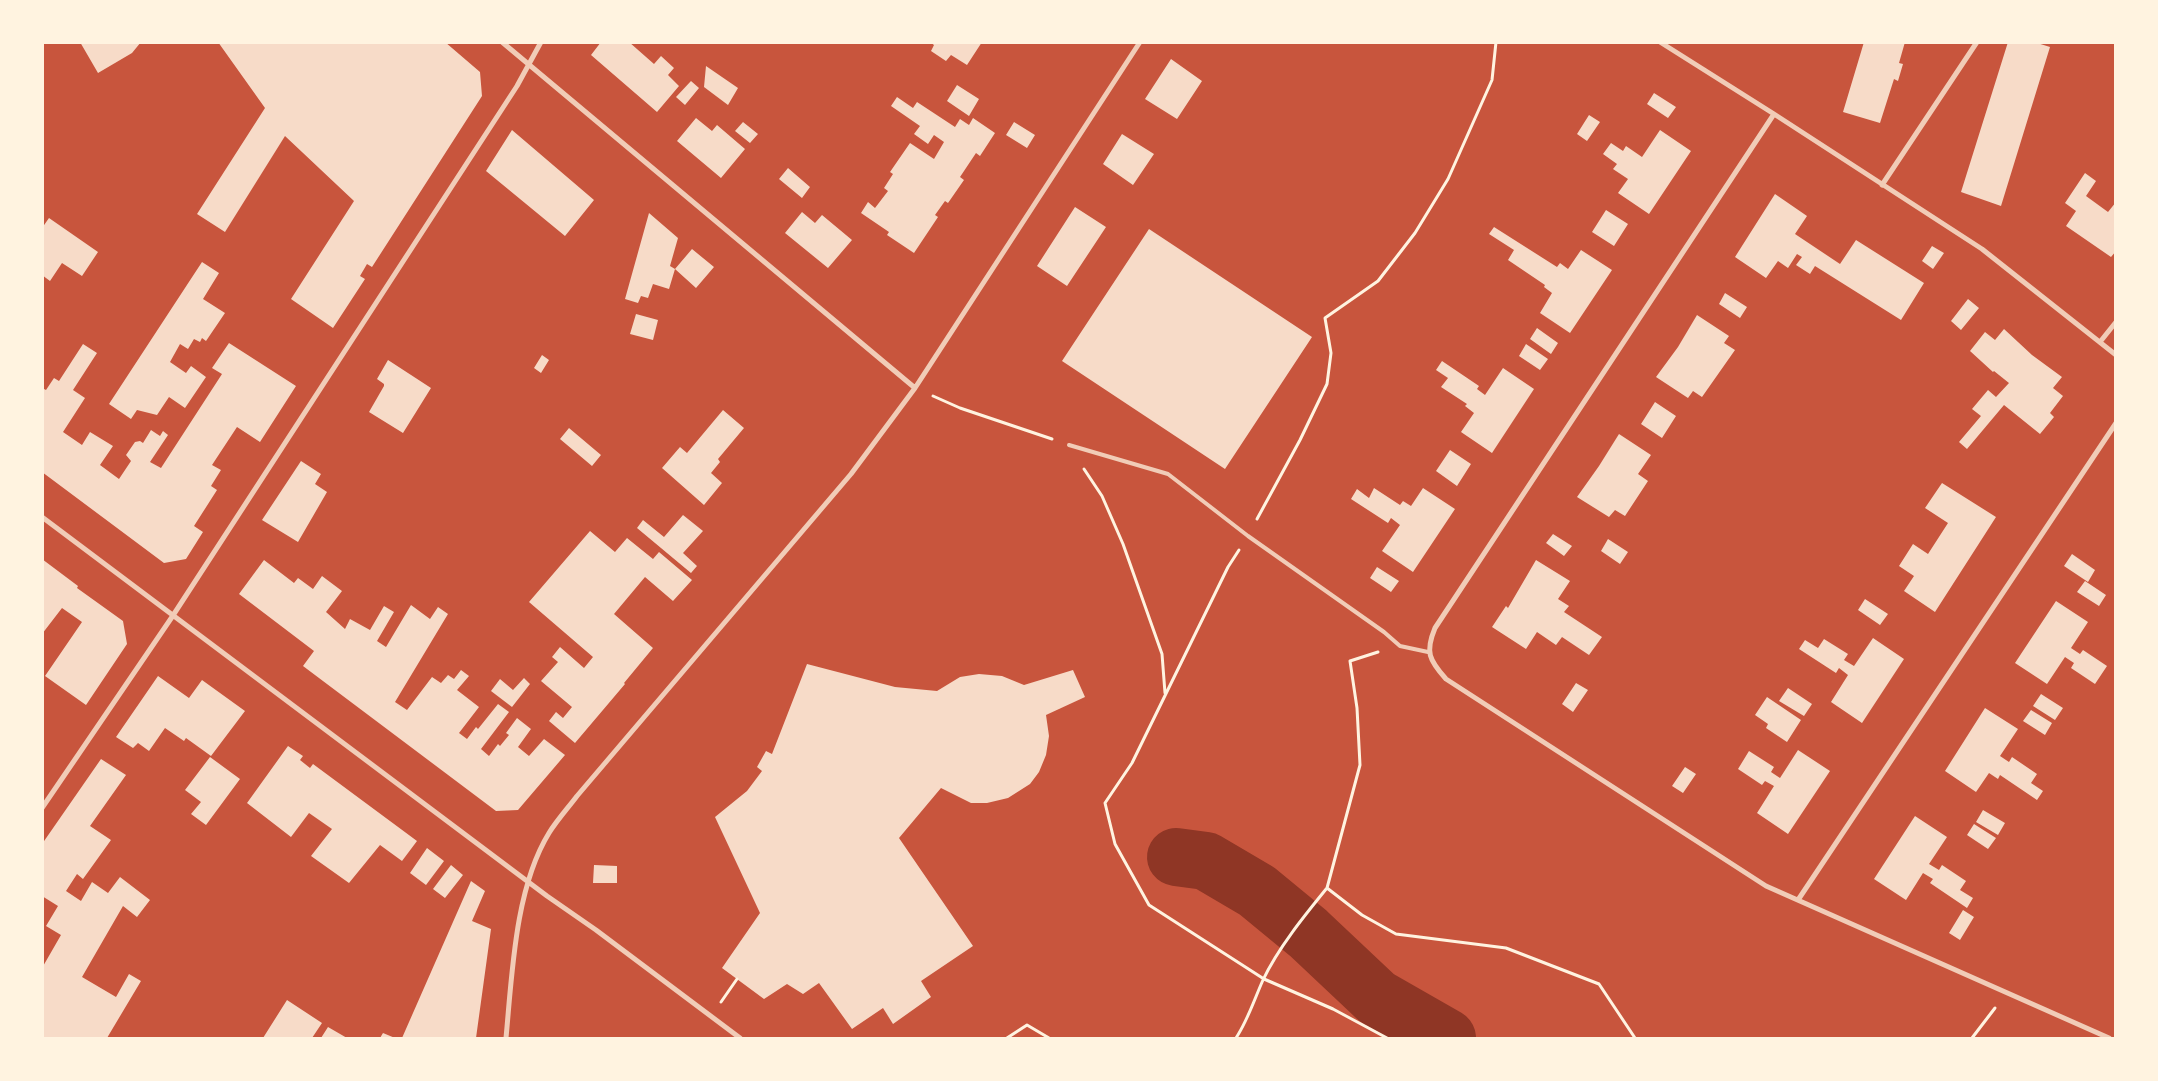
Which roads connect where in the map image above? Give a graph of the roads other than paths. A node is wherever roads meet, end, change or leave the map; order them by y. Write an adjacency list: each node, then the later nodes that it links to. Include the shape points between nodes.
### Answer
1 (502, 42): 6 (street)
2 (541, 42): 6 (street)
3 (1140, 42): 12 (street)
4 (1660, 42): 7 (street)
5 (1977, 42): 8 (street)
6 (529, 66): 12 (street); 16 (street)
7 (1774, 114): 8 (street); 17 (street, via 1435,628)
8 (1882, 185): 10 (street, via 1982,249)
9 (2116, 322): 10 (street)
10 (2100, 342): 11 (street)
11 (2116, 355)
12 (915, 388): 19 (street, via 851,474 577,796 549,832)
13 (2116, 422): 20 (street)
14 (1069, 446): 17 (lane, via 1168,474 1400,646)
15 (42, 517): 16 (street)
16 (172, 616): 18 (street); 19 (street)
17 (1428, 652): 20 (street, via 1446,679 1766,886)
18 (42, 808)
19 (529, 882): 21 (street, via 513,961); 22 (street)
20 (1798, 900): 23 (street)
21 (506, 1038)
22 (740, 1038)
23 (2110, 1038)

